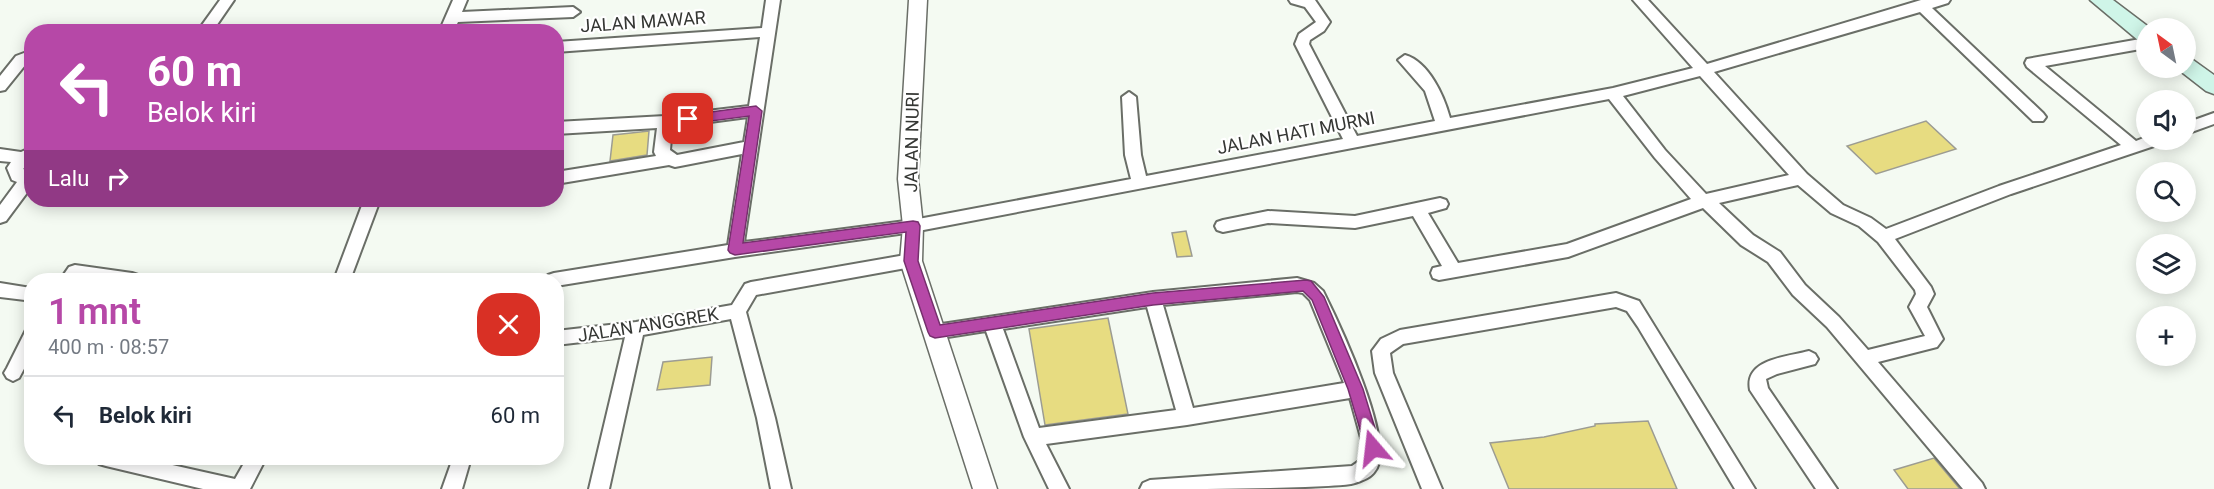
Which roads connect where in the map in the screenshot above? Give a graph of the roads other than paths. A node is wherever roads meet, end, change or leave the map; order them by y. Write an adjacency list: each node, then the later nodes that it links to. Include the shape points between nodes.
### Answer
1 (226, 0): 11 (street)
2 (460, 0): 10 (street)
3 (918, 0): 51 (street, JALAN NURI)
4 (1296, 0): 32 (street, via 1310,3 1323,22 1304,37 1302,44)
5 (1640, 0): 19 (street)
6 (2100, 0): 13 (main road)
7 (1930, 2): 19 (street, JALAN HATI MURNI); 26 (street)
8 (772, 3): 14 (street)
9 (573, 12): 10 (street)
10 (453, 17): 12 (street)
11 (210, 24)
12 (450, 24)
13 (2136, 28)
14 (768, 33): 16 (street, JALAN MAWAR); 25 (street)
15 (2136, 45): 35 (street, via 2032,63)
16 (564, 46)
17 (24, 59): 21 (street)
18 (1405, 60): 30 (street, via 1436,94)
19 (1705, 70): 23 (street, JALAN HATI MURNI); 42 (street)
20 (2196, 72): 22 (main road)
21 (0, 86)
22 (2214, 86)
23 (1612, 93): 30 (street, JALAN HATI MURNI); 45 (street, via 1660,154)
24 (1129, 97): 43 (street, via 1133,155)
25 (756, 111): 28 (street); 34 (street)
26 (2038, 117)
27 (2214, 118): 29 (street)
28 (665, 122): 31 (street); 39 (street, via 662,152)
29 (2196, 125)
30 (1444, 126): 32 (street, JALAN HATI MURNI)
31 (564, 128)
32 (1352, 142): 43 (street, JALAN HATI MURNI)
33 (2136, 146): 35 (street)
34 (752, 147): 39 (street); 53 (street)
35 (2133, 147): 52 (street, via 2005,190)
36 (0, 155): 37 (street)
37 (24, 156)
38 (24, 159): 41 (street, via 15,168)
39 (671, 159): 40 (street)
40 (564, 177)
41 (24, 178)
42 (1801, 178): 45 (street); 52 (street, via 1837,209 1865,222)
43 (1140, 183): 51 (street, JALAN HATI MURNI)
44 (24, 185): 49 (street)
45 (1704, 201): 48 (street, via 1568,250 1446,271); 66 (street, via 1747,240 1774,257 1799,290)
46 (1440, 204): 48 (street)
47 (369, 207): 55 (street)
48 (1418, 209): 50 (street, via 1355,222 1268,217)
49 (0, 217)
50 (1223, 226)
51 (903, 227): 53 (street, JALAN HATI MURNI); 54 (street, JALAN NURI)
52 (1884, 237): 66 (street, via 1923,287 1925,294 1918,307 1934,339)
53 (735, 250): 56 (street, JALAN HATI MURNI)
54 (911, 261): 60 (street, via 751,290); 63 (street, JALAN NURI)
55 (345, 273)
56 (564, 278)
57 (0, 290): 58 (street)
58 (24, 293)
59 (1153, 299): 61 (street); 69 (street, via 1306,285 1317,297); 70 (street)
60 (737, 311): 62 (street, JALAN ANGGREK); 78 (street, JALAN ANGGREK)
61 (992, 323): 63 (street); 71 (street)
62 (636, 329): 64 (street, JALAN ANGGREK); 77 (street)
63 (935, 332): 79 (street, JALAN NURI)
64 (564, 337)
65 (24, 351): 68 (street)
66 (1864, 358): 85 (street)
67 (1809, 359): 84 (street, via 1774,367 1760,374 1757,382)
68 (13, 374)
69 (1355, 389): 70 (street); 81 (street, via 1373,448 1367,469 1331,477)
70 (1187, 417): 71 (street)
71 (1033, 437): 80 (street)
72 (136, 465): 75 (street)
73 (253, 465): 75 (street)
74 (460, 465): 76 (street)
75 (240, 489)
76 (452, 489)
77 (599, 489)
78 (781, 489)
79 (985, 489)
80 (1059, 489)
81 (1150, 489)
82 (1432, 489): 83 (street, via 1384,372 1381,351 1387,344 1400,337 1616,300 1633,306 1644,322)
83 (1745, 489)
84 (1827, 489)
85 (1975, 489)

